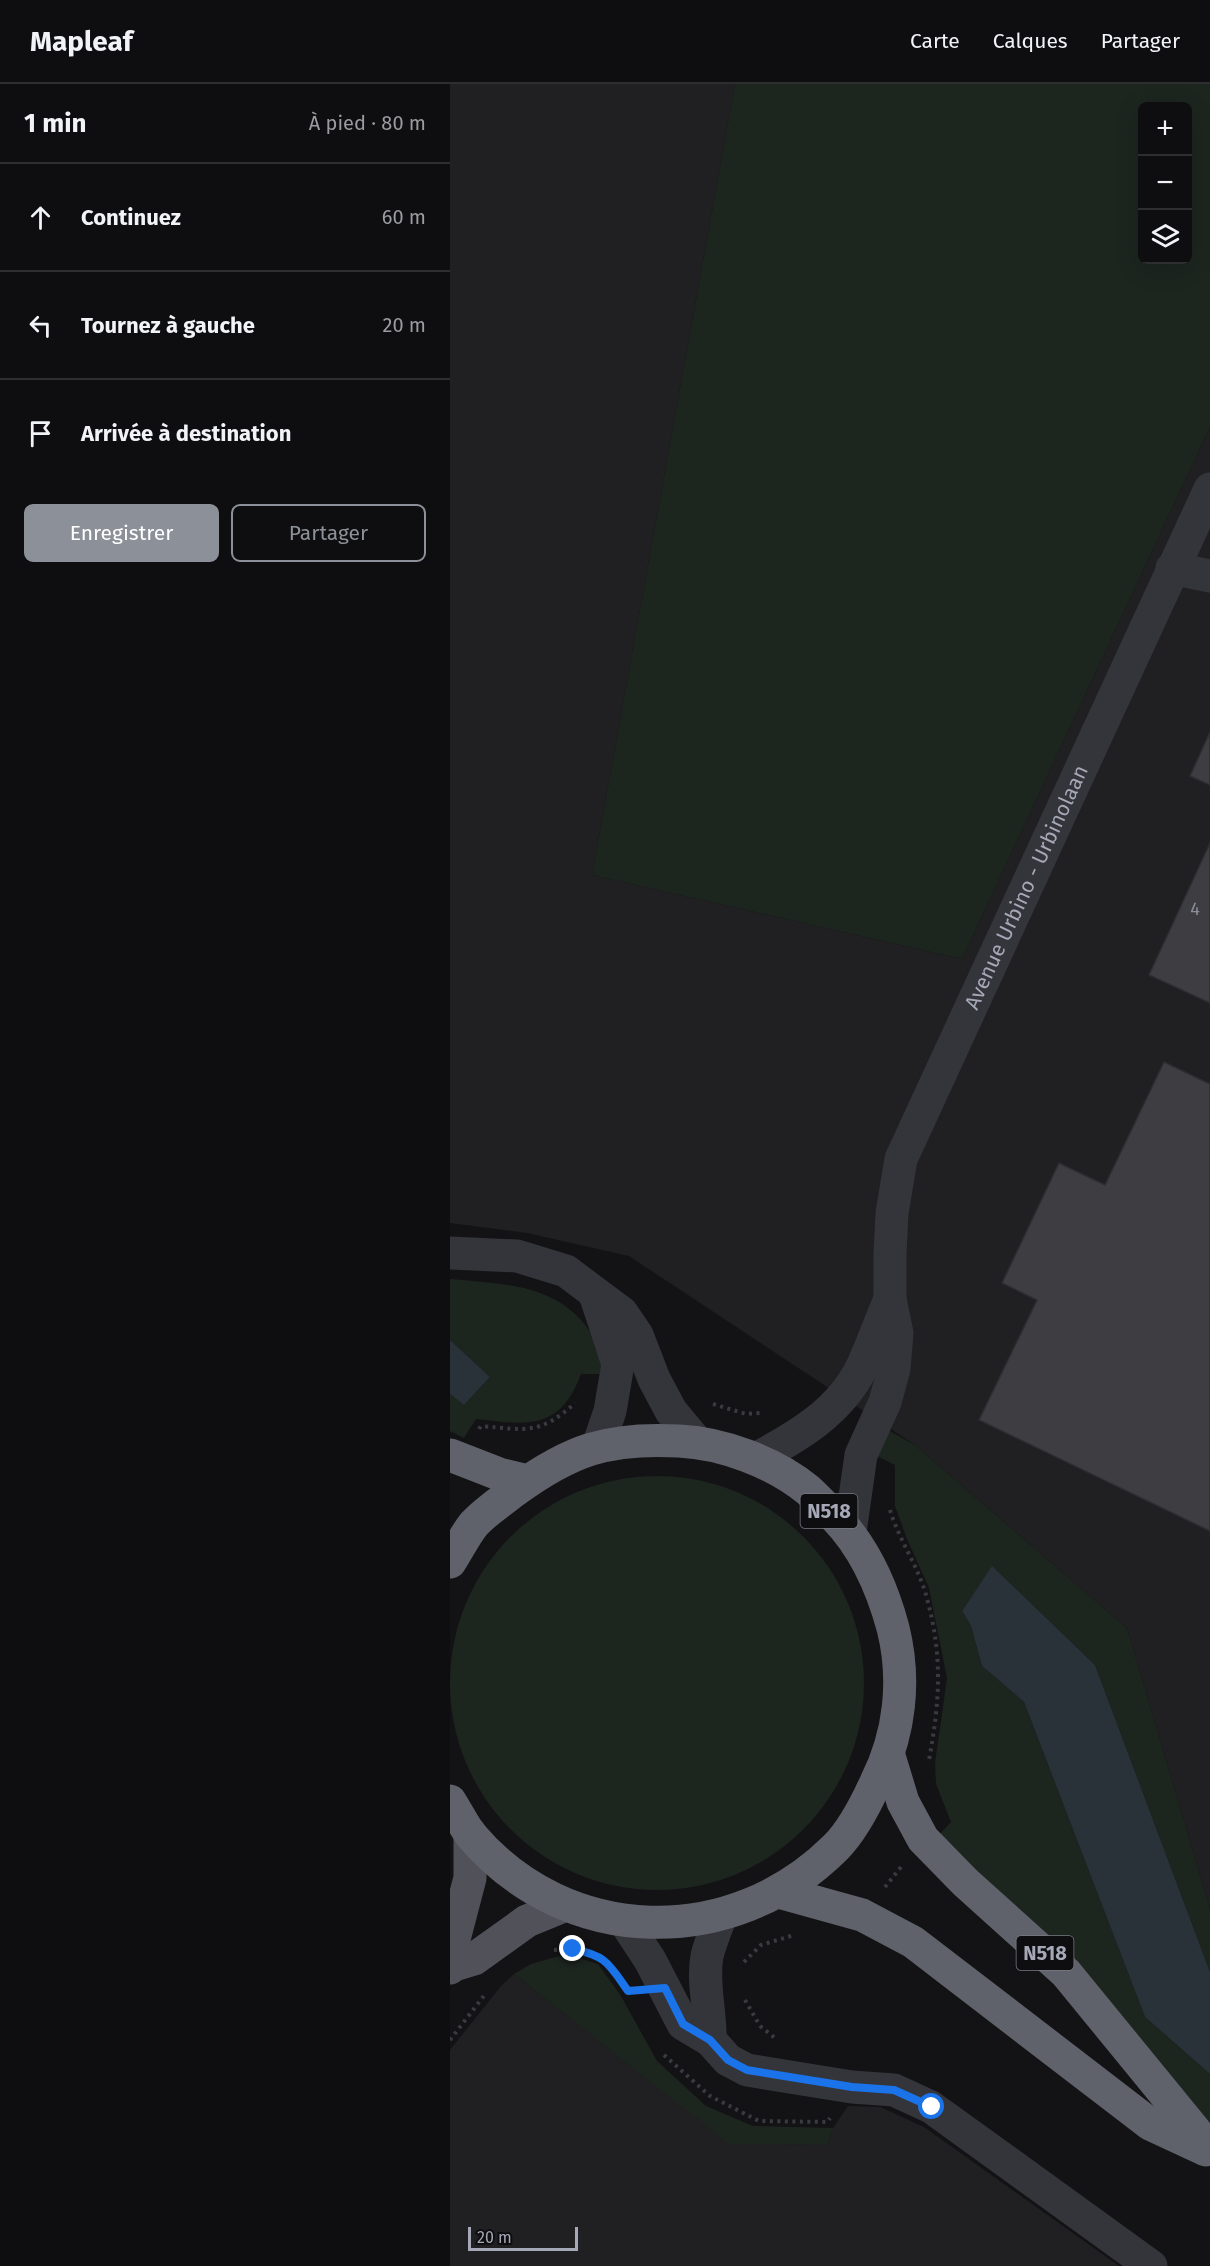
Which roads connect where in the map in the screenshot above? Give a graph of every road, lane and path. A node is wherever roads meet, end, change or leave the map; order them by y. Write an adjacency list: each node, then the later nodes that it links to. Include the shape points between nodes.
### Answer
1 (1210, 489): 2 (street, Avenue Urbino - Urbinolaan)
2 (1172, 568): 3 (street); 6 (street, Avenue Urbino - Urbinolaan, via 901,1159 892,1213)
3 (1210, 576)
4 (450, 1253): 5 (street, via 517,1256 566,1271)
5 (595, 1294): 7 (street, via 618,1364); 10 (street, via 622,1313 637,1335 670,1411)
6 (890, 1299): 13 (street, Avenue Urbino - Urbinolaan, via 861,1369 840,1399 818,1422); 16 (street, Avenue Urbino - Urbinolaan, via 897,1333 894,1369 885,1402 861,1455)
7 (616, 1382): 11 (street); 12 (path, via 585,1386 576,1402 555,1421 536,1429 481,1426)
8 (705, 1399): 9 (path, via 746,1414)
9 (769, 1413)
10 (696, 1441): 11 (highway, N518, via 647,1439); 13 (highway, N518)
11 (598, 1446): 14 (highway, N518, via 557,1461)
12 (452, 1457): 14 (highway)
13 (755, 1459): 16 (highway, N518, via 807,1489)
14 (528, 1481): 17 (highway, N518, via 475,1524)
15 (889, 1502): 19 (path, via 926,1594 937,1648 940,1678)
16 (850, 1532): 18 (highway, N518, via 883,1590 900,1654 898,1721)
17 (450, 1562)
18 (889, 1756): 22 (highway, N518, via 903,1802); 23 (highway, N518, via 866,1804 837,1846)
19 (928, 1766)
20 (450, 1801): 21 (highway, N518)
21 (470, 1833): 24 (highway, N518, via 513,1875); 31 (main road, via 470,1878 453,1943)
22 (923, 1839): 25 (path); 36 (highway, N518, via 1066,1973)
23 (779, 1892): 25 (highway, N518); 26 (highway, N518)
24 (566, 1905): 27 (highway, N518); 31 (main road, via 527,1921 474,1959)
25 (862, 1915): 36 (highway, N518, via 913,1942 1150,2124)
26 (721, 1916): 27 (highway, N518, via 673,1924); 32 (street, via 707,1956)
27 (625, 1922): 35 (street, via 683,2024)
28 (801, 1934): 32 (path, via 761,1945 745,1959 738,1979)
29 (550, 1950): 30 (path, via 596,1953)
30 (609, 1964)
31 (451, 1967)
32 (706, 1983): 35 (street)
33 (488, 1990): 34 (path)
34 (450, 2040)
35 (710, 2040): 37 (street, via 728,2060 747,2070 894,2090 932,2107)
36 (1210, 2151)
37 (1151, 2266)

